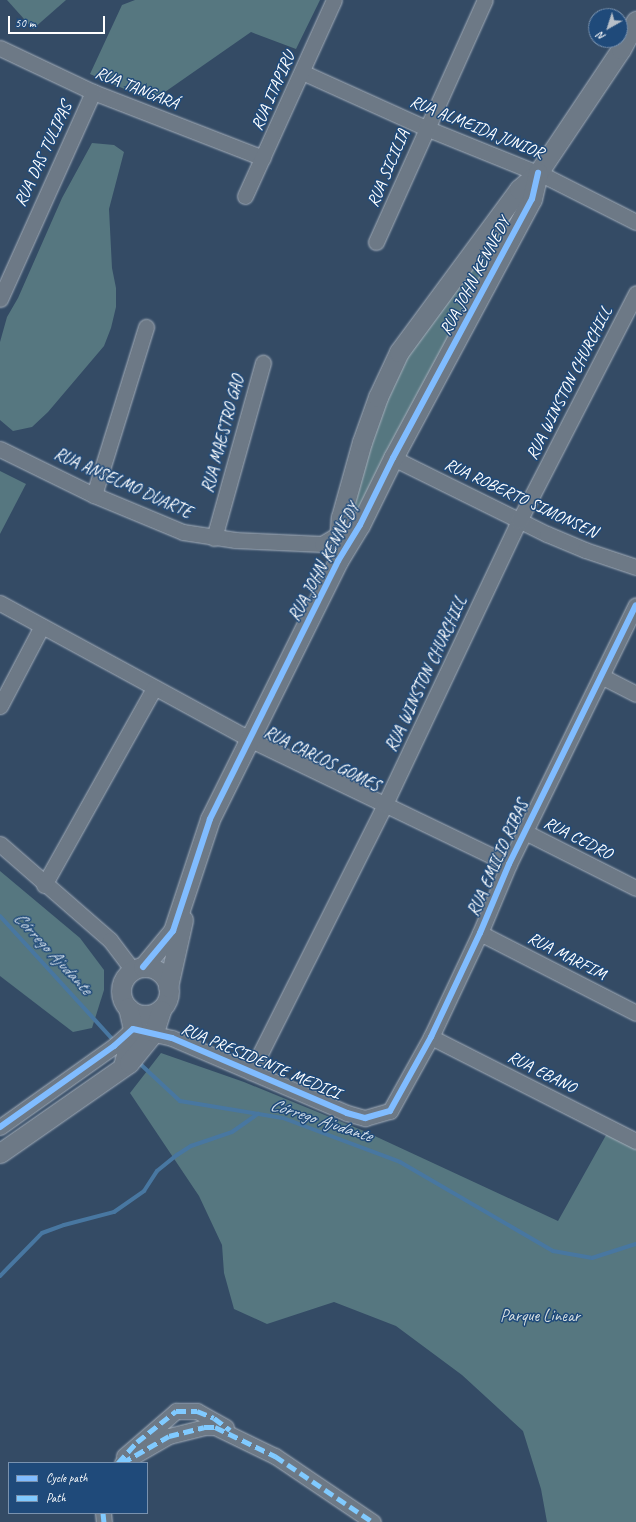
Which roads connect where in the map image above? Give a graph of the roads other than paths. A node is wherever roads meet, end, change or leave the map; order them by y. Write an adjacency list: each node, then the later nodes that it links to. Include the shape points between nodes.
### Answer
1 (334, 0): 5 (street, RUA ITAPIRU)
2 (485, 0): 7 (street, RUA SICILIA)
3 (636, 22): 9 (street, RUA JOHN KENNEDY, via 621,49)
4 (0, 48): 6 (street, RUA TANGARÁ)
5 (302, 72): 7 (street, RUA ALMEIDA JUNIOR); 8 (street, RUA ITAPIRU)
6 (93, 92): 8 (street, RUA TANGARÁ); 14 (street, RUA DAS TULIPAS)
7 (426, 128): 9 (street, RUA ALMEIDA JUNIOR); 12 (street, RUA SICILIA)
8 (263, 158): 10 (street, RUA ITAPIRU)
9 (538, 173): 11 (street, RUA ALMEIDA JUNIOR); 18 (street, RUA JOHN KENNEDY, via 532,199); 21 (street, RUA JOHN KENNEDY, via 519,189 399,352 378,397 340,517)
10 (245, 196)
11 (636, 222)
12 (376, 242)
13 (636, 293): 20 (street, RUA WINSTON CHURCHILL)
14 (0, 299)
15 (146, 327): 19 (street)
16 (262, 363): 22 (street, RUA MAESTRO GAO)
17 (0, 448): 19 (street, RUA ANSELMO DUARTE)
18 (393, 458): 20 (street, RUA ROBERTO SIMONSEN); 21 (street, RUA JOHN KENNEDY, via 360,525)
19 (94, 495): 22 (street, RUA ANSELMO DUARTE, via 166,527)
20 (519, 521): 23 (street, RUA ROBERTO SIMONSEN, via 585,550); 32 (street, RUA WINSTON CHURCHILL)
21 (346, 535): 22 (street, RUA ANSELMO DUARTE, via 322,544); 31 (street, RUA JOHN KENNEDY, via 338,561)
22 (214, 538)
23 (636, 567)
24 (0, 603): 26 (street, RUA CARLOS GOMES)
25 (636, 605): 27 (street, RUA EMILIO RIBAS)
26 (42, 626): 28 (street, RUA CARLOS GOMES); 30 (street)
27 (600, 676): 29 (street); 33 (street, RUA EMILIO RIBAS)
28 (154, 688): 31 (street, RUA CARLOS GOMES); 36 (street)
29 (636, 694)
30 (0, 706)
31 (251, 740): 32 (street, RUA CARLOS GOMES); 38 (street, RUA JOHN KENNEDY, via 210,820)
32 (385, 804): 35 (street, RUA CARLOS GOMES); 50 (street, RUA WINSTON CHURCHILL)
33 (525, 832): 35 (street, RUA EMILIO RIBAS); 37 (street, RUA CEDRO)
34 (0, 844): 36 (street)
35 (508, 864): 39 (street, RUA EMILIO RIBAS)
36 (44, 885): 40 (street, via 110,940)
37 (636, 888)
38 (184, 903): 40 (street, RUA JOHN KENNEDY, via 173,931 160,950); 41 (street, RUA JOHN KENNEDY, via 182,932)
39 (480, 932): 44 (street, RUA MARFIM); 46 (street, RUA EMILIO RIBAS)
40 (138, 968): 41 (street, via 150,968 162,975); 42 (street, via 125,976 120,989 123,1003)
41 (168, 987): 43 (street, via 167,1000)
42 (128, 1008): 43 (street, via 140,1015 154,1014); 47 (street)
43 (161, 1010): 45 (street)
44 (636, 1013)
45 (154, 1032): 47 (street); 50 (street, RUA PRESIDENTE MEDICI)
46 (432, 1037): 51 (street, RUA EMILIO RIBAS, via 398,1101 390,1111); 53 (street, RUA EBANO)
47 (136, 1040): 48 (street); 49 (street)
48 (90, 1064): 49 (street, via 106,1060); 52 (street)
49 (125, 1064): 54 (street)
50 (251, 1072): 51 (street, RUA PRESIDENTE MEDICI, via 348,1113 365,1118)
51 (378, 1115)
52 (0, 1127)
53 (636, 1140)
54 (0, 1153)
55 (246, 1442): 56 (street, via 214,1418 184,1409 170,1414); 57 (street, via 226,1431 204,1427 169,1436); 58 (street, via 275,1456)
56 (119, 1462)
57 (124, 1462)
58 (373, 1522)

